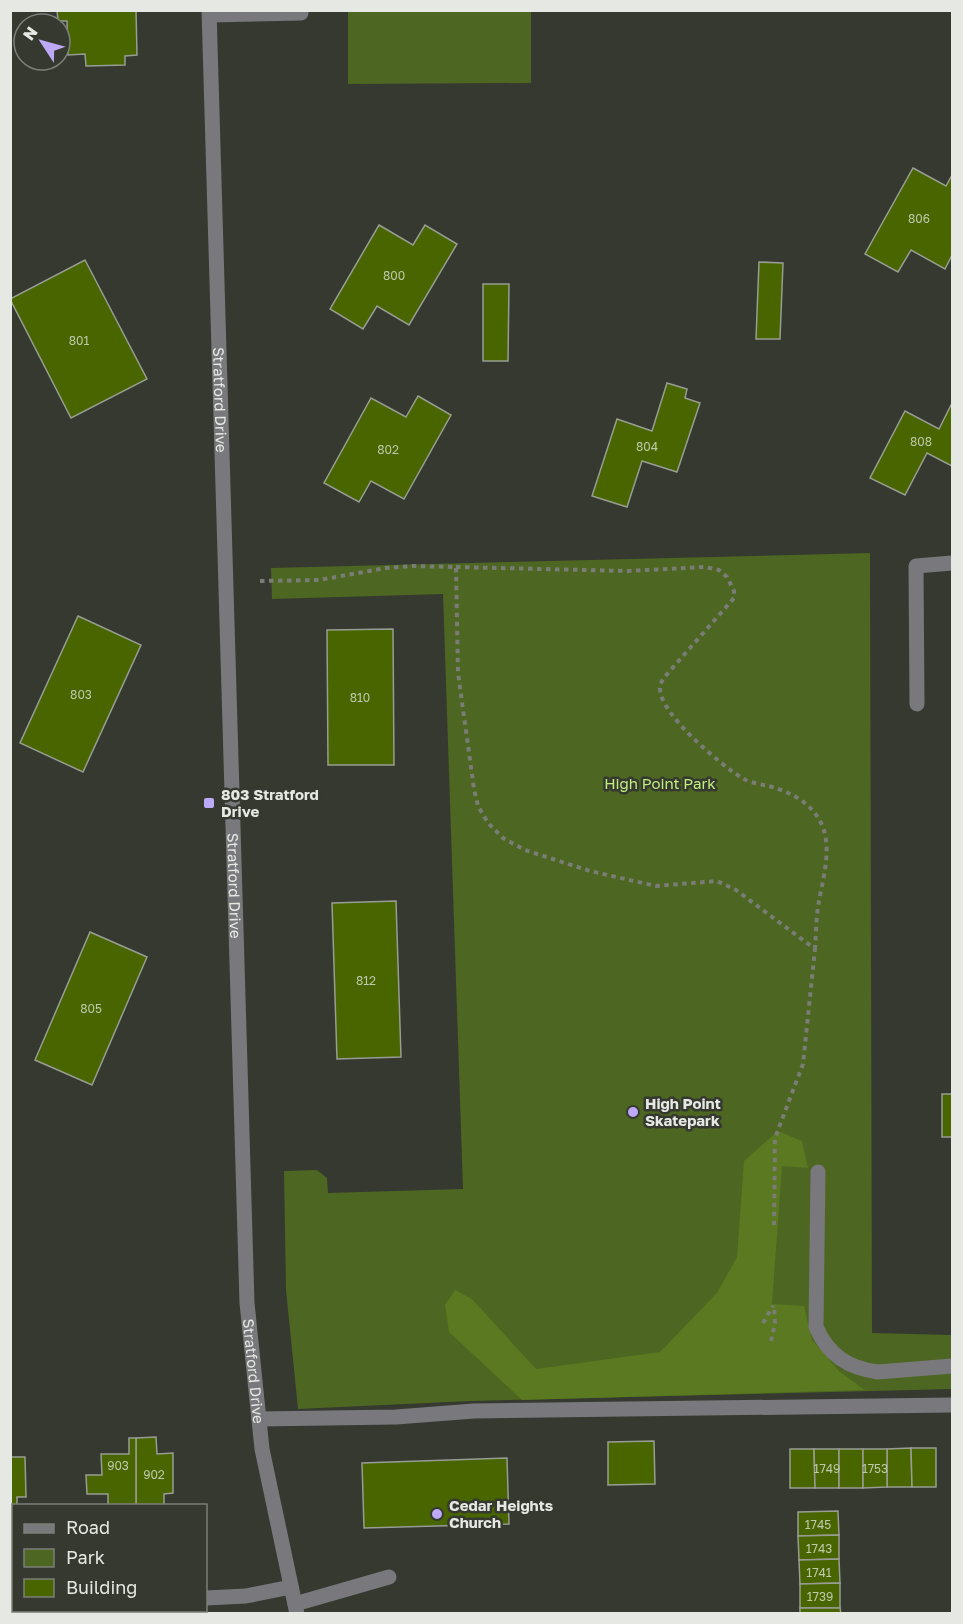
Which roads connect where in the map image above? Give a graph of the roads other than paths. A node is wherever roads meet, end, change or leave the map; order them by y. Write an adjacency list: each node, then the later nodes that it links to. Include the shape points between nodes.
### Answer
1 (301, 10): 2 (street)
2 (209, 13): 8 (street, Stratford Drive, via 247,1303)
3 (952, 563): 4 (street, via 916,566)
4 (917, 704)
5 (818, 1172): 6 (street, via 816,1327 820,1338 845,1362 866,1370)
6 (952, 1366)
7 (952, 1405): 8 (street, via 474,1411 396,1417)
8 (259, 1419): 10 (street, Stratford Drive)
9 (388, 1577): 12 (street)
10 (291, 1587): 11 (street, via 246,1596); 12 (street, Stratford Drive)
11 (207, 1598)
12 (296, 1609)

